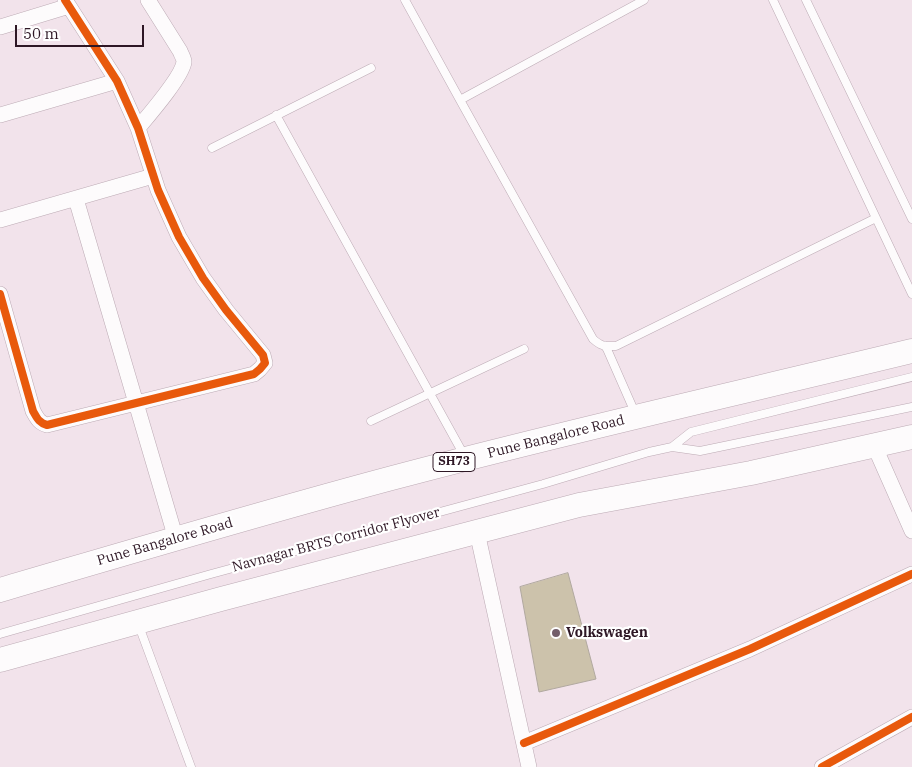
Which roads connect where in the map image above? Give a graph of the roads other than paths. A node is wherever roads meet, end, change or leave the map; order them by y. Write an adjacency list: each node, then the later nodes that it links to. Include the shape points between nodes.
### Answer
1 (148, 0): 13 (street, via 184,63 161,100)
2 (405, 0): 10 (lane)
3 (644, 0): 10 (lane)
4 (773, 0): 17 (lane)
5 (806, 0): 18 (lane)
6 (67, 3): 7 (street); 9 (street)
7 (0, 27)
8 (372, 68): 12 (lane)
9 (117, 82): 11 (street); 13 (street)
10 (460, 100): 22 (lane, via 593,339)
11 (0, 116)
12 (276, 116): 14 (lane); 26 (lane)
13 (138, 128): 15 (street)
14 (212, 148)
15 (153, 176): 16 (street); 27 (street, via 179,237 203,278 263,355 265,363 254,374)
16 (76, 199): 19 (street); 27 (street)
17 (876, 218): 20 (lane); 22 (lane, via 616,346)
18 (912, 219)
19 (0, 220)
20 (911, 289)
21 (0, 294): 27 (street, via 37,419 47,425 54,424)
22 (605, 346): 29 (lane)
23 (524, 349): 26 (lane)
24 (912, 351): 29 (main road, Pune Bangalore Road / SH73)
25 (912, 377): 33 (lane, via 691,432)
26 (429, 393): 30 (lane); 34 (lane)
27 (136, 403): 37 (street)
28 (912, 408): 33 (lane, via 700,451)
29 (637, 417): 34 (main road, Pune Bangalore Road / SH73)
30 (371, 421)
31 (912, 437): 32 (main road)
32 (874, 445): 35 (street); 36 (main road, via 751,473 579,505)
33 (672, 447): 41 (lane, Navnagar BRTS Corridor Flyover)
34 (466, 459): 37 (main road, Pune Bangalore Road / SH73)
35 (912, 531)
36 (477, 532): 40 (main road); 44 (street)
37 (176, 539): 39 (main road, Pune Bangalore Road / SH73)
38 (912, 574): 44 (street, via 750,649)
39 (0, 590)
40 (138, 621): 42 (main road); 45 (lane)
41 (0, 634)
42 (0, 660)
43 (912, 717): 47 (street)
44 (524, 743): 46 (street)
45 (191, 767)
46 (529, 767)
47 (822, 767)

